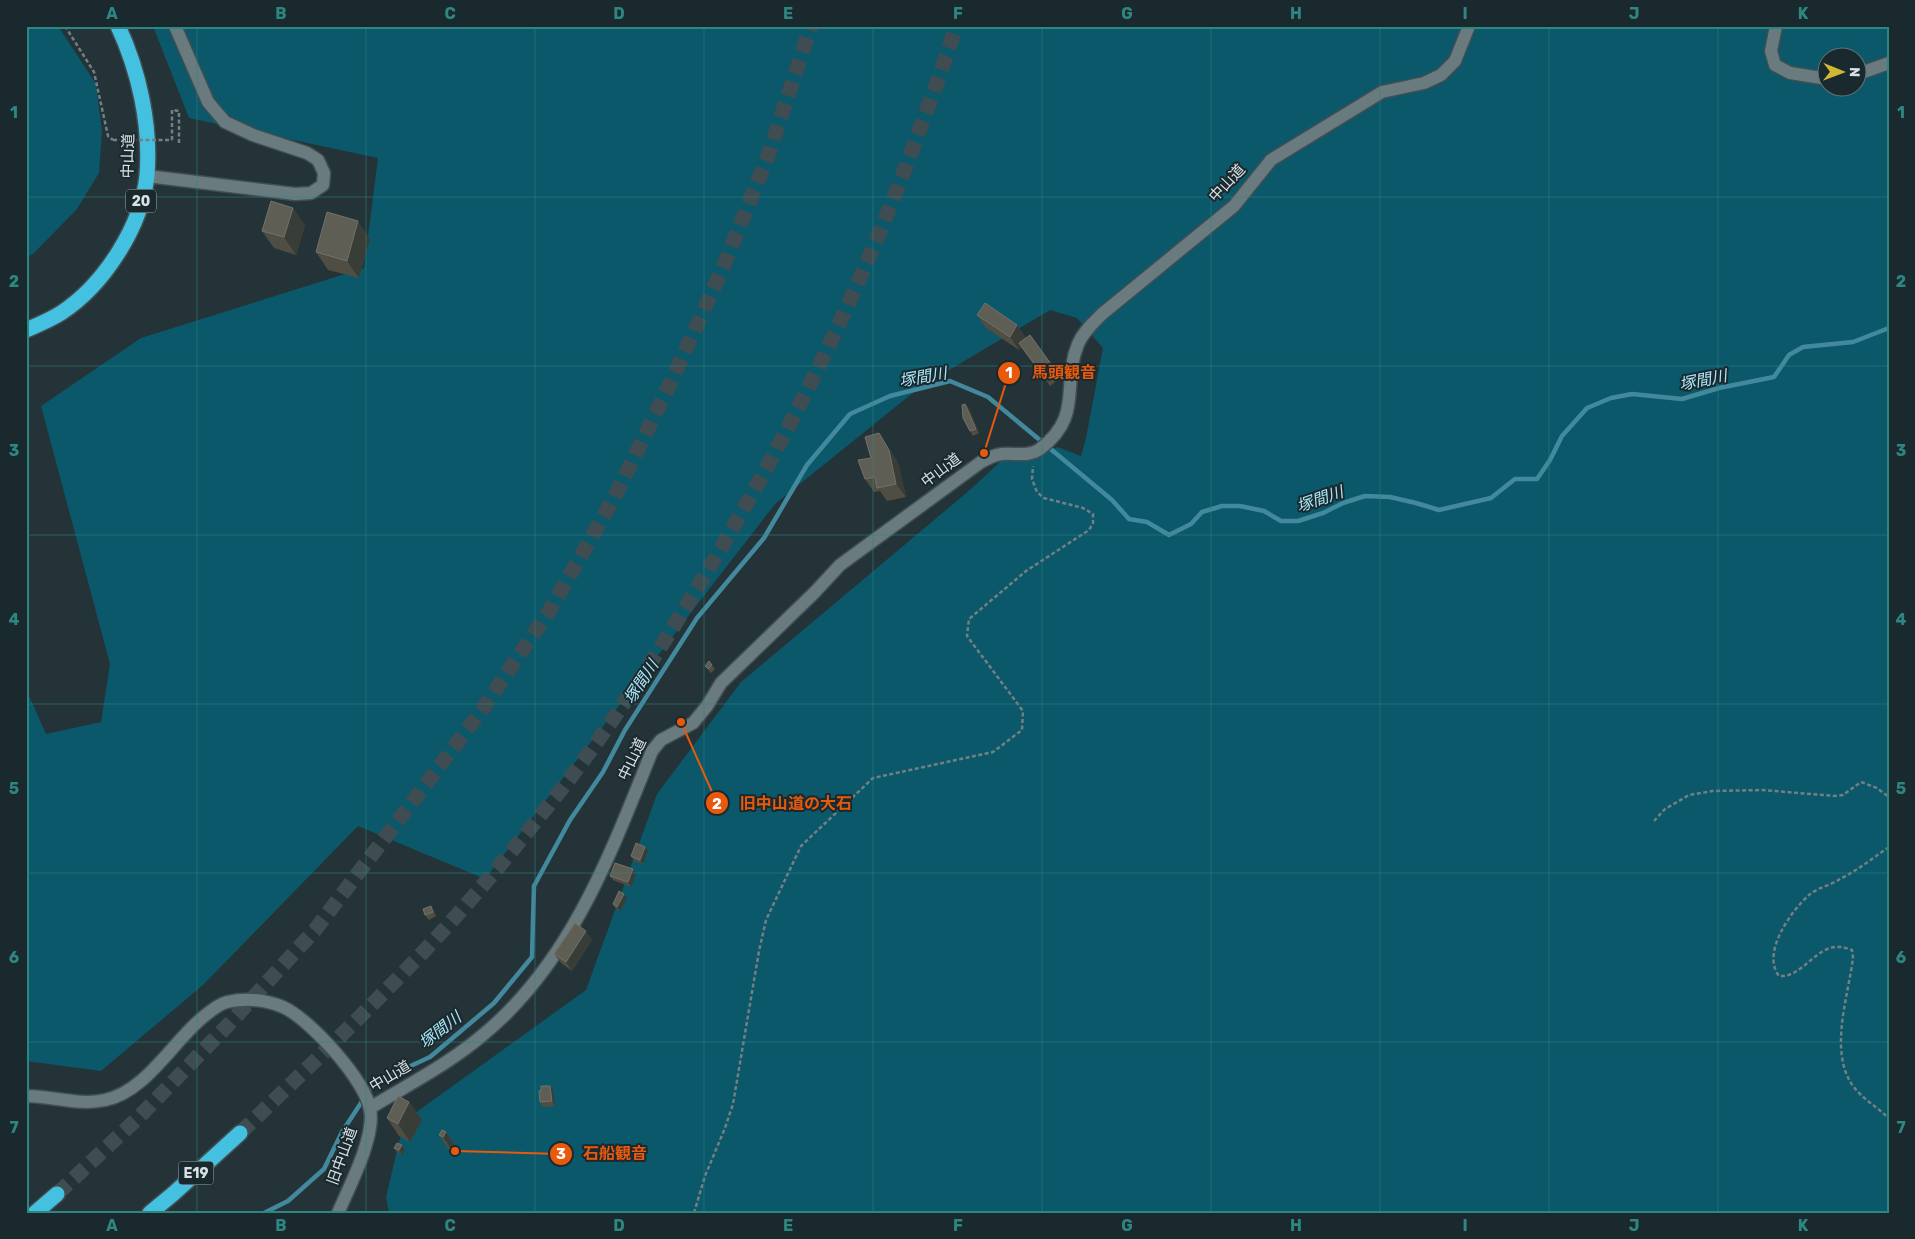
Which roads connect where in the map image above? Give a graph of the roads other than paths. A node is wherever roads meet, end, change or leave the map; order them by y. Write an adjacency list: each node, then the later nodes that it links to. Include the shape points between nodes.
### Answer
1 (118, 26): 8 (highway, 中山道 / 20, via 141,95 148,150)
2 (175, 26): 8 (street, via 208,102 225,122 318,160 324,173 323,185 311,193 295,194)
3 (1469, 26): 11 (street, 中山道, via 1455,61 1441,75 1424,83 1382,92 1271,160 1234,206 1102,314 1079,342 1065,422 1041,447 1025,454 1001,454 981,462 840,566 721,683 693,723 661,740 652,751 611,851 557,954 517,1003 485,1034 446,1064)
4 (1776, 26): 7 (street, via 1771,51 1775,66 1790,73)
5 (1889, 63): 6 (street)
6 (1868, 70)
7 (1818, 77)
8 (147, 176): 9 (highway, 中山道 / 20, via 129,233 107,271 61,313)
9 (26, 330)
10 (26, 1096): 11 (street, via 88,1102 107,1100 124,1093 146,1077 209,1012 226,1002 264,1001 285,1008 310,1025 349,1069)
11 (370, 1108): 16 (street, 旧中山道, via 366,1144)
12 (240, 1133): 15 (highway, E19)
13 (56, 1194): 14 (highway)
14 (34, 1213)
15 (150, 1213)
16 (338, 1213)

